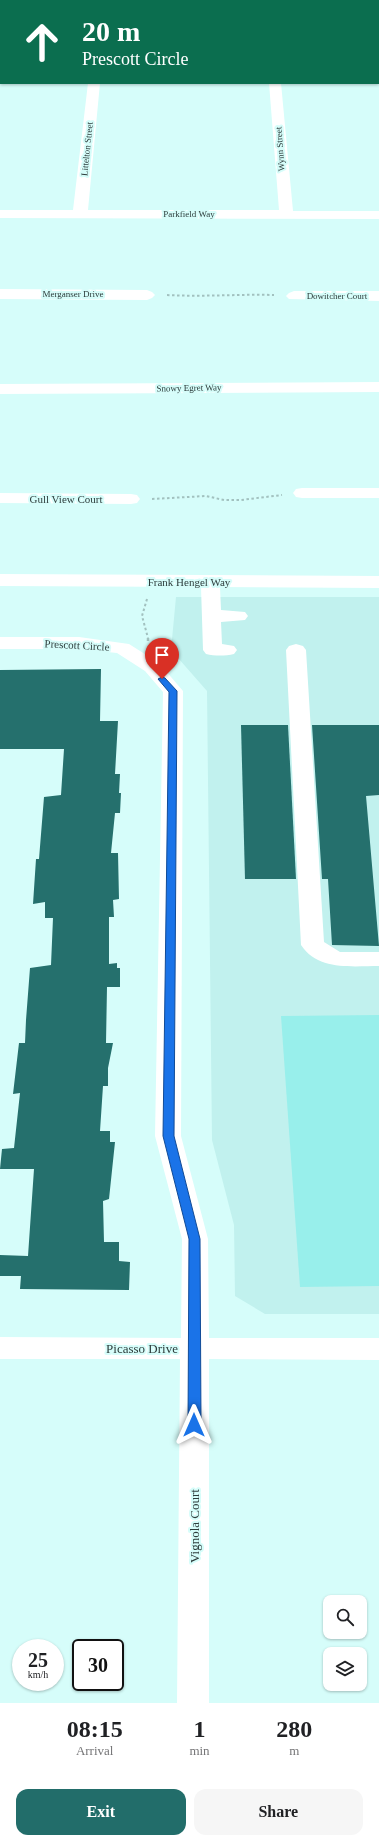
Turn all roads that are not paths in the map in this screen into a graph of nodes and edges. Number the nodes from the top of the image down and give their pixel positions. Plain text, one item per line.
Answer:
1 (94, 84) edge
2 (275, 84) edge
3 (0, 214) edge
4 (80, 214) junction
5 (286, 215) junction
6 (379, 215) edge
7 (0, 294) edge
8 (147, 294) road end
9 (294, 296) road end
10 (379, 296) edge
11 (379, 387) edge
12 (0, 388) edge
13 (302, 493) road end
14 (379, 493) edge
15 (0, 498) edge
16 (131, 499) road end
17 (0, 580) edge
18 (210, 582) junction
19 (379, 582) edge
20 (211, 616) junction
21 (238, 616) dead end
22 (0, 643) edge
23 (227, 650) dead end
24 (296, 650) dead end
25 (379, 959) edge
26 (0, 1348) edge
27 (195, 1348) junction
28 (379, 1350) edge
29 (193, 1703) edge

1 - 4 street, Littelton Street
2 - 5 street, Wynn Street
3 - 4 street, Parkfield Way
4 - 5 street, Parkfield Way
5 - 6 street, Parkfield Way
7 - 8 street, Merganser Drive
9 - 10 street, Dowitcher Court
11 - 12 street, Snowy Egret Way
13 - 14 street
15 - 16 street, Gull View Court
17 - 18 street, Frank Hengel Way
18 - 19 street, Frank Hengel Way
18 - 20 street
20 - 21 street
20 - 23 street
22 - 27 street, Prescott Circle
24 - 25 street
26 - 27 street, Picasso Drive
27 - 28 street, Picasso Drive
27 - 29 street, Vignola Court

